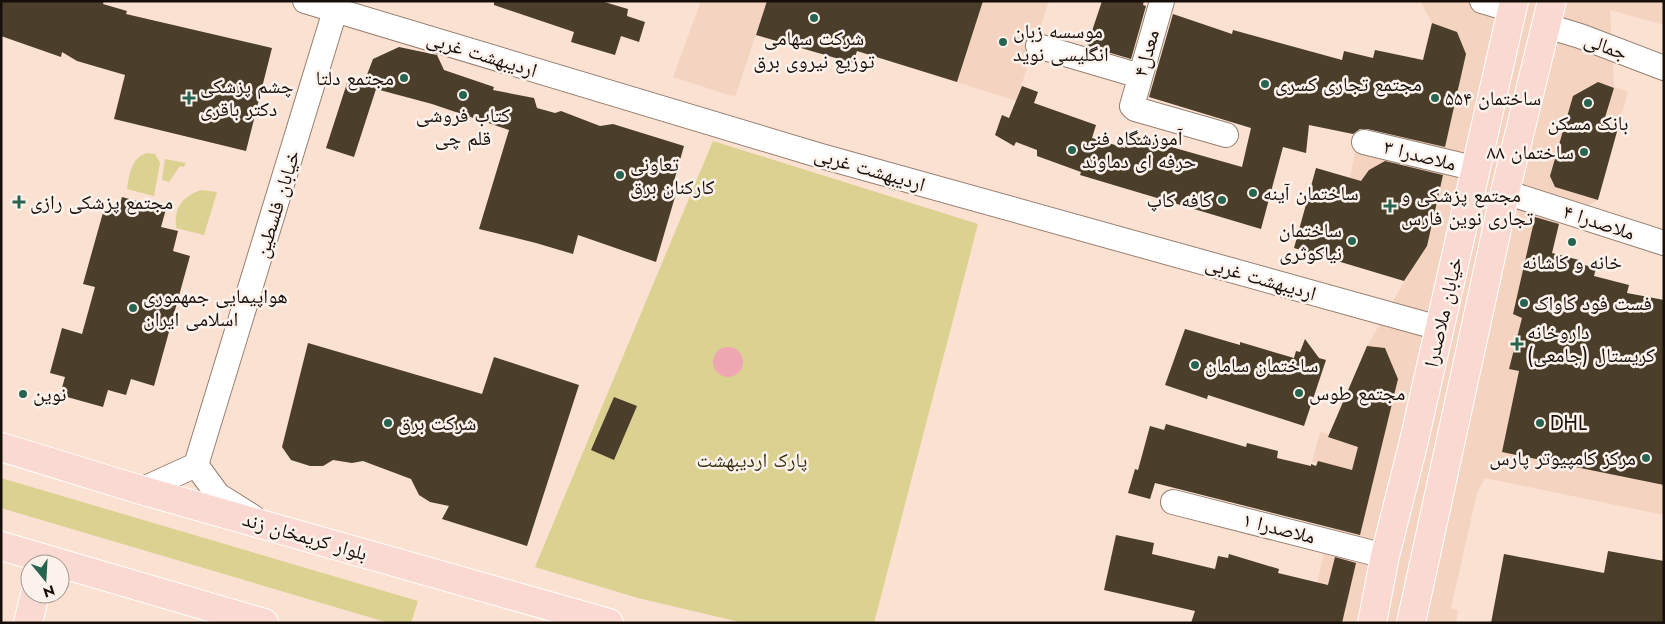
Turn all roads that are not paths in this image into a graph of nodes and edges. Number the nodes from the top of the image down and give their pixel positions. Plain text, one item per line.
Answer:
1 (305, 1) edge
2 (1162, 1) edge
3 (1482, 1) edge
4 (337, 6) edge
5 (1513, 6) edge
6 (1550, 14) edge
7 (1038, 46) dead end
8 (1664, 68) edge
9 (1140, 76) junction
10 (1226, 135) dead end
11 (1364, 142) dead end
12 (1477, 169) junction
13 (1505, 192) junction
14 (1664, 244) edge
15 (1439, 328) junction
16 (1, 447) edge
17 (196, 465) junction
18 (141, 490) junction
19 (1173, 502) dead end
20 (267, 526) junction
21 (1, 546) edge
22 (23, 554) edge
23 (1385, 556) junction
24 (70, 569) edge
25 (33, 604) edge
26 (28, 623) edge
27 (264, 623) edge
28 (609, 623) edge
29 (1372, 623) edge
30 (1411, 623) edge

1 - 4 street, اردیبهشت غربی
2 - 9 street, معدل۴
3 - 5 street
4 - 15 street, اردیبهشت غربی
4 - 17 street, خیابان فلسطین
5 - 12 main road, خیابان ملاصدرا
6 - 8 street, جمالی
6 - 13 main road, خیابان ملاصدرا
7 - 9 street
9 - 10 street, معدل۴
11 - 12 street, ۳ ملاصدرا
12 - 15 main road, خیابان ملاصدرا
13 - 14 street, ۴ ملاصدرا
13 - 30 main road, خیابان ملاصدرا
15 - 23 main road, خیابان ملاصدرا
16 - 18 main road, بلوار کریمخان زند
17 - 18 street
17 - 20 street
18 - 20 main road, بلوار کریمخان زند
19 - 23 street, ۱ ملاصدرا
20 - 28 main road, بلوار کریمخان زند
21 - 22 main road
23 - 29 main road, خیابان ملاصدرا
24 - 27 main road
25 - 26 main road

